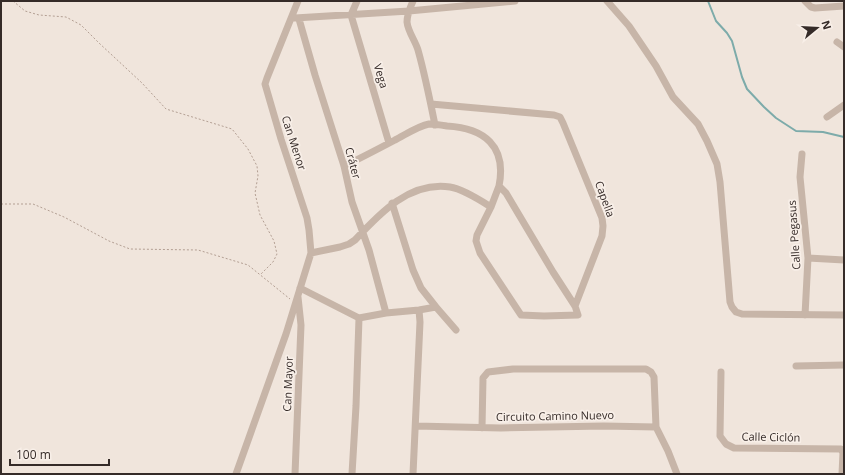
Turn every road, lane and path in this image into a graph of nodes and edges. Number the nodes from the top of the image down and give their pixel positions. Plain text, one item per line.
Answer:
1 (13, 1) edge
2 (298, 1) edge
3 (357, 1) edge
4 (413, 1) edge
5 (515, 1) edge
6 (607, 1) edge
7 (805, 1) edge
8 (463, 3) edge
9 (844, 6) edge
10 (409, 11) junction
11 (351, 15) junction
12 (291, 18) junction
13 (299, 19) junction
14 (837, 42) dead end
15 (844, 47) edge
16 (431, 104) junction
17 (844, 104) edge
18 (827, 117) dead end
19 (435, 125) junction
20 (389, 143) junction
21 (802, 154) dead end
22 (344, 166) junction
23 (499, 186) junction
24 (392, 203) junction
25 (1, 204) edge
26 (491, 207) junction
27 (362, 232) junction
28 (310, 253) junction
29 (808, 258) junction
30 (844, 260) edge
31 (260, 275) junction
32 (299, 292) junction
33 (294, 303) junction
34 (575, 306) junction
35 (436, 307) junction
36 (419, 310) junction
37 (386, 312) junction
38 (805, 315) junction
39 (844, 315) edge
40 (359, 318) junction
41 (456, 330) dead end
42 (844, 365) edge
43 (796, 366) dead end
44 (721, 372) dead end
45 (416, 426) junction
46 (656, 427) junction
47 (482, 428) junction
48 (236, 474) edge
49 (295, 474) edge
50 (352, 474) edge
51 (413, 474) edge
52 (676, 474) edge
53 (842, 474) edge

1 - 31 path
2 - 12 street, Can Menor
3 - 11 street
4 - 10 street
5 - 8 street
6 - 38 street
7 - 9 street
8 - 10 street
10 - 11 street
10 - 16 street
11 - 13 street
11 - 20 street, Vega
12 - 13 street
12 - 28 street, Can Menor
13 - 22 street, Cráter
14 - 15 street
16 - 19 street
16 - 34 street, Capella
17 - 18 street
19 - 20 street
19 - 23 street
20 - 22 street
21 - 29 street, Calle Pegasus
22 - 27 street, Cráter
23 - 26 street
23 - 34 street
24 - 26 street
24 - 27 street
24 - 35 street
25 - 31 path
26 - 34 street, Capella
27 - 28 street
27 - 37 street, Cráter
28 - 32 street, Can Menor
29 - 30 street
29 - 38 street, Calle Pegasus
31 - 33 path
32 - 33 street
32 - 40 street
32 - 49 street, Can Mayor
33 - 48 street
35 - 36 street
35 - 41 street
36 - 37 street
36 - 45 street
37 - 40 street
38 - 39 street
40 - 50 street
42 - 43 street
44 - 53 street, Calle Ciclón
45 - 47 street
45 - 51 street
46 - 47 street, Circuito Camino Nuevo
46 - 47 street, Circuito Camino Nuevo
46 - 52 street

